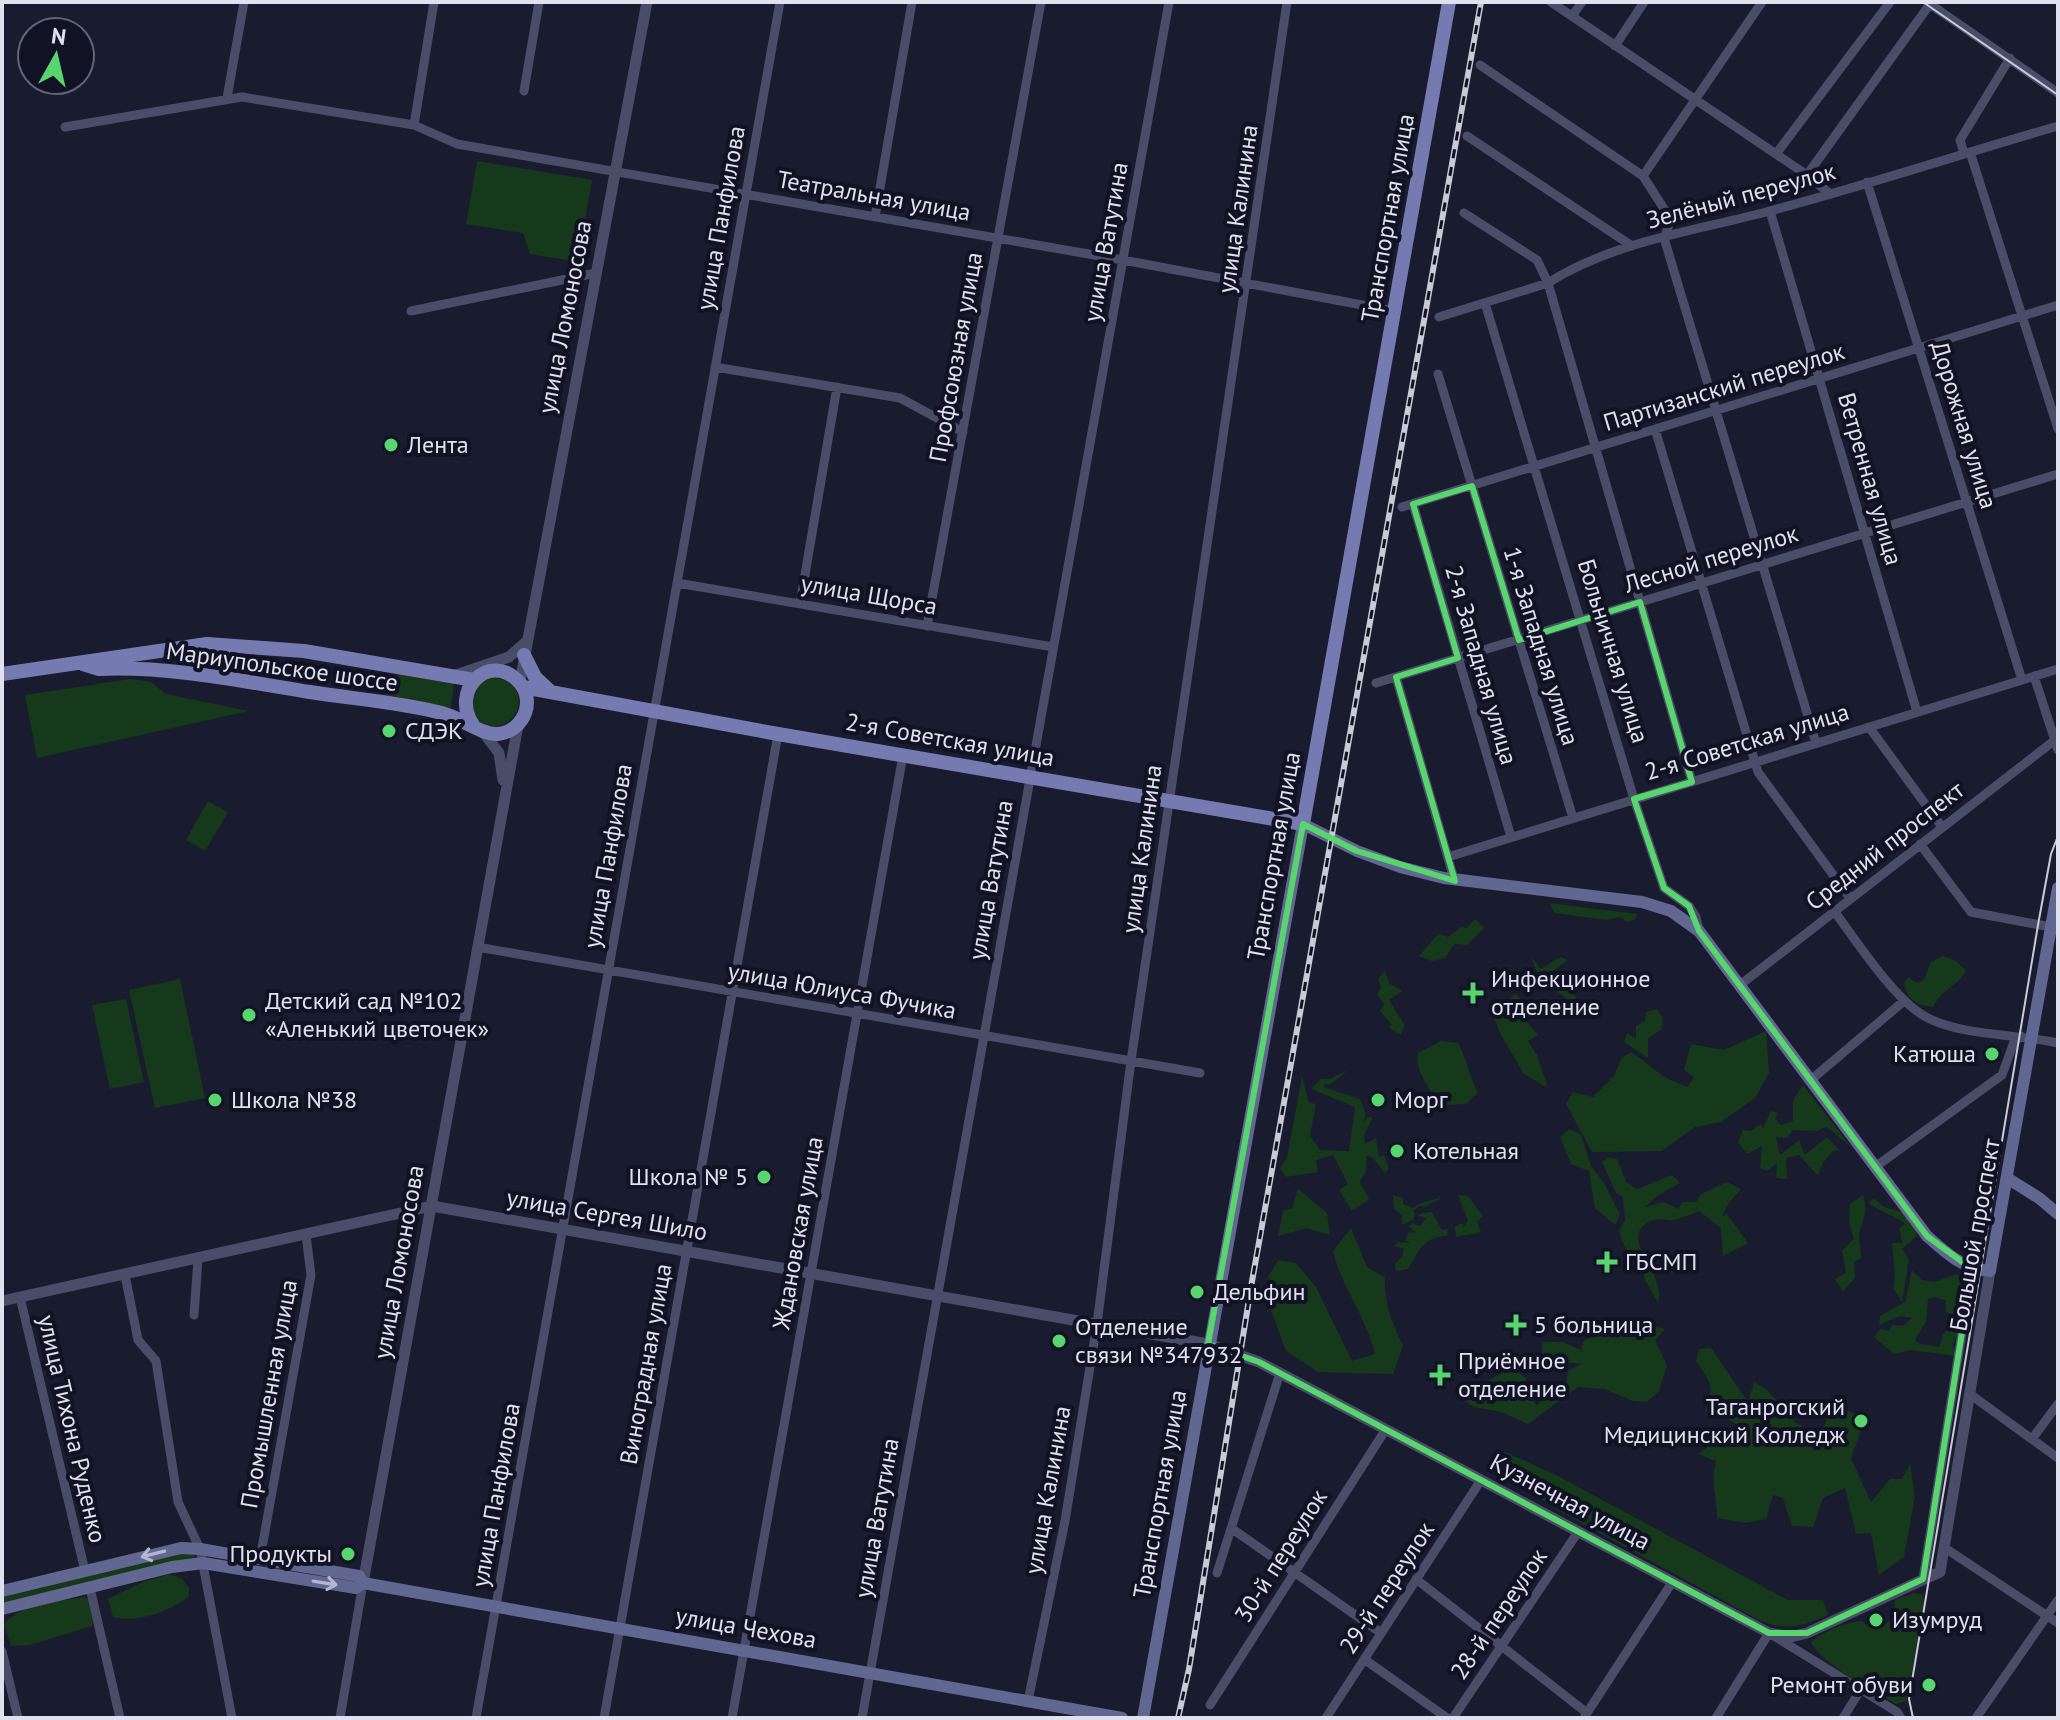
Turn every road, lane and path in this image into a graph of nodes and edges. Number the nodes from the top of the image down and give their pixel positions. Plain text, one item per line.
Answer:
1 (434, 2) edge
2 (539, 2) edge
3 (647, 2) edge
4 (780, 2) edge
5 (912, 2) edge
6 (1041, 2) edge
7 (1169, 2) edge
8 (1287, 2) edge
9 (1449, 2) edge
10 (1551, 2) edge
11 (1582, 2) edge
12 (1644, 2) edge
13 (1762, 2) edge
14 (1890, 2) edge
15 (242, 3) edge
16 (1928, 3) edge
17 (1572, 16) junction
18 (1615, 46) junction
19 (2010, 58) junction
20 (1480, 65) dead end
21 (524, 91) dead end
22 (2058, 93) edge
23 (227, 98) junction
24 (1694, 99) junction
25 (414, 125) junction
26 (2058, 126) edge
27 (65, 127) dead end
28 (1467, 136) dead end
29 (1967, 153) junction
30 (1776, 154) junction
31 (615, 171) junction
32 (1807, 175) junction
33 (1643, 176) junction
34 (1867, 182) junction
35 (1829, 193) junction
36 (746, 194) junction
37 (1770, 211) junction
38 (1464, 213) dead end
39 (875, 217) junction
40 (998, 238) junction
41 (1664, 238) junction
42 (1632, 246) junction
43 (1123, 260) junction
44 (596, 273) junction
45 (1548, 283) junction
46 (1247, 284) junction
47 (1485, 303) junction
48 (2058, 305) edge
49 (411, 311) dead end
50 (1394, 311) junction
51 (2023, 316) junction
52 (1439, 317) dead end
53 (1919, 348) junction
54 (715, 367) junction
55 (1438, 374) dead end
56 (1820, 379) junction
57 (837, 387) junction
58 (1717, 410) junction
59 (1655, 429) junction
60 (2058, 429) edge
61 (963, 432) junction
62 (1596, 448) junction
63 (1534, 467) junction
64 (2058, 474) edge
65 (1472, 486) junction
66 (1967, 502) junction
67 (1413, 504) junction
68 (1402, 507) dead end
69 (1864, 533) junction
70 (1763, 564) junction
71 (677, 583) junction
72 (1701, 583) junction
73 (1640, 602) junction
74 (800, 604) junction
75 (1580, 621) junction
76 (927, 626) junction
77 (1519, 640) junction
78 (1053, 647) junction
79 (526, 648) junction
80 (1458, 658) junction
81 (83, 664) junction
82 (2058, 669) edge
83 (2, 674) edge
84 (452, 676) junction
85 (2034, 676) junction
86 (1396, 677) junction
87 (474, 680) junction
88 (2022, 680) junction
89 (1376, 683) dead end
90 (521, 684) junction
91 (551, 691) junction
92 (591, 697) junction
93 (526, 710) junction
94 (655, 711) junction
95 (1917, 712) junction
96 (518, 725) junction
97 (1869, 727) junction
98 (478, 728) junction
99 (778, 734) junction
100 (1816, 743) junction
101 (2056, 745) edge
102 (903, 755) junction
103 (1755, 762) junction
104 (1030, 776) junction
105 (1692, 782) junction
106 (1634, 799) junction
107 (1169, 801) junction
108 (501, 814) junction
109 (1573, 818) junction
110 (1303, 824) junction
111 (1942, 827) junction
112 (1511, 837) junction
113 (1920, 844) junction
114 (1448, 857) junction
115 (1454, 879) junction
116 (2058, 888) edge
117 (1850, 898) junction
118 (1834, 911) junction
119 (2054, 922) edge
120 (1699, 931) junction
121 (477, 947) junction
122 (609, 970) junction
123 (1740, 985) junction
124 (732, 992) junction
125 (1904, 1001) junction
126 (857, 1013) junction
127 (984, 1036) junction
128 (2027, 1036) junction
129 (2058, 1043) edge
130 (1131, 1061) junction
131 (1200, 1073) dead end
132 (1812, 1079) junction
133 (1875, 1167) junction
134 (2007, 1178) junction
135 (432, 1206) junction
136 (2058, 1214) edge
137 (563, 1230) junction
138 (306, 1235) junction
139 (686, 1252) junction
140 (198, 1259) junction
141 (1972, 1269) junction
142 (1990, 1271) junction
143 (811, 1274) junction
144 (125, 1275) junction
145 (937, 1296) junction
146 (20, 1297) junction
147 (2, 1301) edge
148 (194, 1315) dead end
149 (1097, 1324) junction
150 (1208, 1344) junction
151 (1280, 1373) junction
152 (1971, 1395) junction
153 (2058, 1404) edge
154 (1386, 1429) junction
155 (2032, 1439) junction
156 (2058, 1458) edge
157 (1481, 1480) junction
158 (1231, 1528) junction
159 (1578, 1532) junction
160 (1945, 1548) junction
161 (200, 1549) junction
162 (260, 1559) junction
163 (203, 1563) junction
164 (85, 1571) junction
165 (1295, 1572) junction
166 (1217, 1573) dead end
167 (1416, 1579) junction
168 (1923, 1579) junction
169 (1673, 1581) junction
170 (363, 1583) junction
171 (90, 1588) junction
172 (2, 1591) edge
173 (2058, 1600) edge
174 (496, 1606) junction
175 (2, 1609) edge
176 (2047, 1615) junction
177 (2058, 1623) edge
178 (620, 1628) junction
179 (1381, 1633) junction
180 (1769, 1633) junction
181 (1807, 1633) junction
182 (1501, 1646) junction
183 (744, 1650) junction
184 (2, 1651) edge
185 (1806, 1657) junction
186 (1364, 1659) junction
187 (869, 1673) junction
188 (1861, 1689) junction
189 (1028, 1701) junction
190 (1210, 1705) dead end
191 (1585, 1716) edge
192 (18, 1718) edge
193 (120, 1718) edge
194 (232, 1718) edge
195 (340, 1718) edge
196 (476, 1718) edge
197 (604, 1718) edge
198 (732, 1718) edge
199 (862, 1718) edge
200 (1122, 1718) edge
201 (1143, 1718) edge
202 (1326, 1718) edge
203 (1447, 1718) edge
204 (1453, 1718) edge
205 (1716, 1718) edge
206 (1843, 1718) edge
207 (1901, 1718) edge
208 (1976, 1718) edge

1 - 25 street
2 - 21 street
3 - 31 street, улица Ломоносова
4 - 36 street, улица Панфилова
5 - 39 street
6 - 40 street, Профсоюзная улица
7 - 43 street, улица Ватутина
8 - 46 street, улица Калинина
9 - 50 main road, Транспортная улица
10 - 17 street
11 - 17 street
12 - 18 street
13 - 24 street
14 - 30 street
15 - 23 street
16 - 19 street
16 - 32 street
17 - 18 street
18 - 24 street
19 - 22 street
19 - 29 street
20 - 33 street
23 - 25 street, Театральная улица
23 - 27 street, Театральная улица
24 - 30 street
24 - 33 street
25 - 31 street, Театральная улица
26 - 29 street, Зелёный переулок
28 - 42 street
29 - 34 street, Зелёный переулок
29 - 51 street
30 - 32 street
31 - 36 street, Театральная улица
31 - 44 street, улица Ломоносова
32 - 35 street
33 - 41 street
34 - 35 street, Зелёный переулок
34 - 53 street, Дорожная улица
35 - 37 street, Зелёный переулок
36 - 39 street, Театральная улица
36 - 54 street, улица Панфилова
37 - 41 street, Зелёный переулок
37 - 56 street, Ветренная улица
38 - 45 street
39 - 40 street, Театральная улица
40 - 43 street, Театральная улица
40 - 61 street, Профсоюзная улица
41 - 42 street, Зелёный переулок
41 - 58 street
42 - 45 street, Зелёный переулок
43 - 46 street, Театральная улица
43 - 78 street, улица Ватутина
44 - 49 street
44 - 79 street, улица Ломоносова
45 - 47 street, Зелёный переулок
45 - 62 street
46 - 50 street, Театральная улица
46 - 107 street, улица Калинина
47 - 52 street, Зелёный переулок
47 - 63 street, Больничная улица
48 - 51 street, Партизанский переулок
50 - 110 main road, Транспортная улица
51 - 53 street, Партизанский переулок
51 - 60 street
53 - 56 street, Партизанский переулок
53 - 66 street, Дорожная улица
54 - 57 street
54 - 71 street, улица Панфилова
55 - 65 street, 1-я Западная улица
56 - 58 street, Партизанский переулок
56 - 69 street, Ветренная улица
57 - 61 street
57 - 74 street
58 - 59 street, Партизанский переулок
58 - 70 street
59 - 62 street, Партизанский переулок
59 - 72 street
61 - 76 street, Профсоюзная улица
62 - 63 street, Партизанский переулок
62 - 73 street
63 - 65 street, Партизанский переулок
63 - 75 street, Больничная улица
64 - 66 street, Лесной переулок
65 - 67 street, Партизанский переулок
65 - 77 street, 1-я Западная улица
66 - 69 street, Лесной переулок
66 - 88 street, Дорожная улица
67 - 68 street, Партизанский переулок
67 - 80 street, 2-я Западная улица
69 - 70 street, Лесной переулок
69 - 95 street, Ветренная улица
70 - 72 street, Лесной переулок
70 - 100 street
71 - 74 street, улица Щорса
71 - 94 street, улица Панфилова
72 - 73 street, Лесной переулок
72 - 103 street
73 - 75 street, Лесной переулок
73 - 105 street
74 - 76 street, улица Щорса
75 - 77 street, Лесной переулок
75 - 106 street, Больничная улица
76 - 78 street, улица Щорса
77 - 80 street, Лесной переулок
77 - 109 street, 1-я Западная улица
78 - 104 street, улица Ватутина
79 - 84 street
79 - 90 street, улица Ломоносова
79 - 91 main road
80 - 86 street, Лесной переулок
80 - 112 street, 2-я Западная улица
81 - 83 main road, Мариупольское шоссе
81 - 84 main road, Мариупольское шоссе
81 - 98 main road, Мариупольское шоссе
82 - 85 street, 2-я Советская улица
84 - 87 main road, Мариупольское шоссе
85 - 88 street, 2-я Советская улица
85 - 101 street
86 - 89 street, Лесной переулок
86 - 114 street
87 - 90 main road
87 - 98 main road
88 - 95 street, 2-я Советская улица
90 - 91 main road, 2-я Советская улица
90 - 93 main road
91 - 92 main road, 2-я Советская улица
92 - 93 main road, 2-я Советская улица
92 - 94 main road, 2-я Советская улица
93 - 96 main road
94 - 99 main road, 2-я Советская улица
94 - 122 street, улица Панфилова
95 - 97 street, 2-я Советская улица
96 - 98 main road
96 - 108 street, улица Ломоносова
97 - 100 street, 2-я Советская улица
97 - 111 street
98 - 108 street, улица Ломоносова
99 - 102 main road, 2-я Советская улица
99 - 124 street, Виноградная улица
100 - 103 street, 2-я Советская улица
101 - 111 street, Средний проспект
102 - 104 main road, 2-я Советская улица
102 - 126 street, Ждановская улица
103 - 105 street, 2-я Советская улица
103 - 117 street
104 - 107 main road, 2-я Советская улица
104 - 127 street, улица Ватутина
105 - 106 street, 2-я Советская улица
106 - 109 street, 2-я Советская улица
106 - 120 street, Больничная улица
107 - 110 main road, 2-я Советская улица
107 - 130 street, улица Калинина
108 - 121 street, улица Ломоносова
109 - 112 street, 2-я Советская улица
110 - 115 main road
110 - 150 main road, Транспортная улица
111 - 113 street, Средний проспект
112 - 114 street, 2-я Советская улица
113 - 117 street, Средний проспект
113 - 119 street
114 - 115 street
115 - 120 main road
116 - 119 main road, Большой проспект
117 - 118 street, Средний проспект
118 - 123 street, Средний проспект
118 - 125 street
119 - 128 main road, Большой проспект
120 - 123 main road, Больничная улица
121 - 122 street, улица Юлиуса Фучика
121 - 135 street, улица Ломоносова
122 - 124 street, улица Юлиуса Фучика
122 - 137 street, улица Панфилова
123 - 132 main road, Больничная улица
124 - 126 street, улица Юлиуса Фучика
124 - 139 street, Виноградная улица
125 - 128 street
125 - 132 street
126 - 127 street, улица Юлиуса Фучика
126 - 143 street, Ждановская улица
127 - 130 street, улица Юлиуса Фучика
127 - 145 street, улица Ватутина
128 - 129 street
128 - 133 street
128 - 134 main road, Большой проспект
130 - 131 street, улица Юлиуса Фучика
130 - 149 street, улица Калинина
132 - 133 main road, Больничная улица
133 - 141 main road, Больничная улица
134 - 136 main road
134 - 142 main road, Большой проспект
135 - 137 street, улица Сергея Шило
135 - 138 street, улица Сергея Шило
135 - 170 street, улица Ломоносова
137 - 139 street, улица Сергея Шило
137 - 174 street, улица Панфилова
138 - 140 street, улица Сергея Шило
138 - 162 street, Промышленная улица
139 - 143 street, улица Сергея Шило
139 - 178 street, Виноградная улица
140 - 144 street, улица Сергея Шило
140 - 148 street
141 - 142 main road, Больничная улица
141 - 168 street, Большой проспект
142 - 152 street, Большой проспект
143 - 145 street, улица Сергея Шило
143 - 183 street, Ждановская улица
144 - 146 street, улица Сергея Шило
144 - 161 street
145 - 149 street, улица Сергея Шило
145 - 187 street, улица Ватутина
146 - 147 street, улица Сергея Шило
146 - 164 street, улица Тихона Руденко
149 - 150 street, улица Сергея Шило
149 - 189 street, улица Калинина
150 - 151 street, Кузнечная улица
150 - 201 main road, Транспортная улица
151 - 154 street, Кузнечная улица
151 - 158 street
152 - 155 street
152 - 160 street, Большой проспект
153 - 155 street
154 - 157 street, Кузнечная улица
154 - 165 street, 30-й переулок
155 - 156 street
157 - 159 street, Кузнечная улица
157 - 167 street, 29-й переулок
158 - 165 street
158 - 166 street
159 - 169 street, Кузнечная улица
159 - 182 street, 28-й переулок
160 - 168 street, Большой проспект
160 - 176 street
161 - 162 main road, улица Чехова
161 - 163 street
161 -> 164 main road, улица Чехова
162 - 170 main road, улица Чехова
163 -> 170 main road, улица Чехова
163 - 171 main road, улица Чехова
163 - 194 street
164 - 172 main road, улица Чехова
165 - 179 street
165 - 190 street, 30-й переулок
167 - 179 street, 29-й переулок
167 - 182 street
168 - 181 street, Большой проспект
169 - 180 street, Кузнечная улица
169 - 191 street
170 - 174 main road, улица Чехова
170 - 195 street, улица Ломоносова
171 - 175 main road, улица Чехова
171 - 193 street
173 - 176 street
174 - 178 main road, улица Чехова
174 - 196 street, улица Панфилова
176 - 177 street
176 - 208 street
178 - 183 main road, улица Чехова
178 - 197 street, Виноградная улица
179 - 186 street, 29-й переулок
180 - 181 street, Большой проспект
180 - 185 street, Кузнечная улица
180 - 205 street
181 - 185 street
182 - 191 street
182 - 204 street, 28-й переулок
183 - 187 main road, улица Чехова
183 - 198 street, Ждановская улица
184 - 192 street
185 - 188 street, Кузнечная улица
186 - 202 street, 29-й переулок
186 - 203 street
187 - 189 main road, улица Чехова
187 - 199 street, улица Ватутина
188 - 206 street
188 - 207 street, Кузнечная улица
189 - 200 main road, улица Чехова

